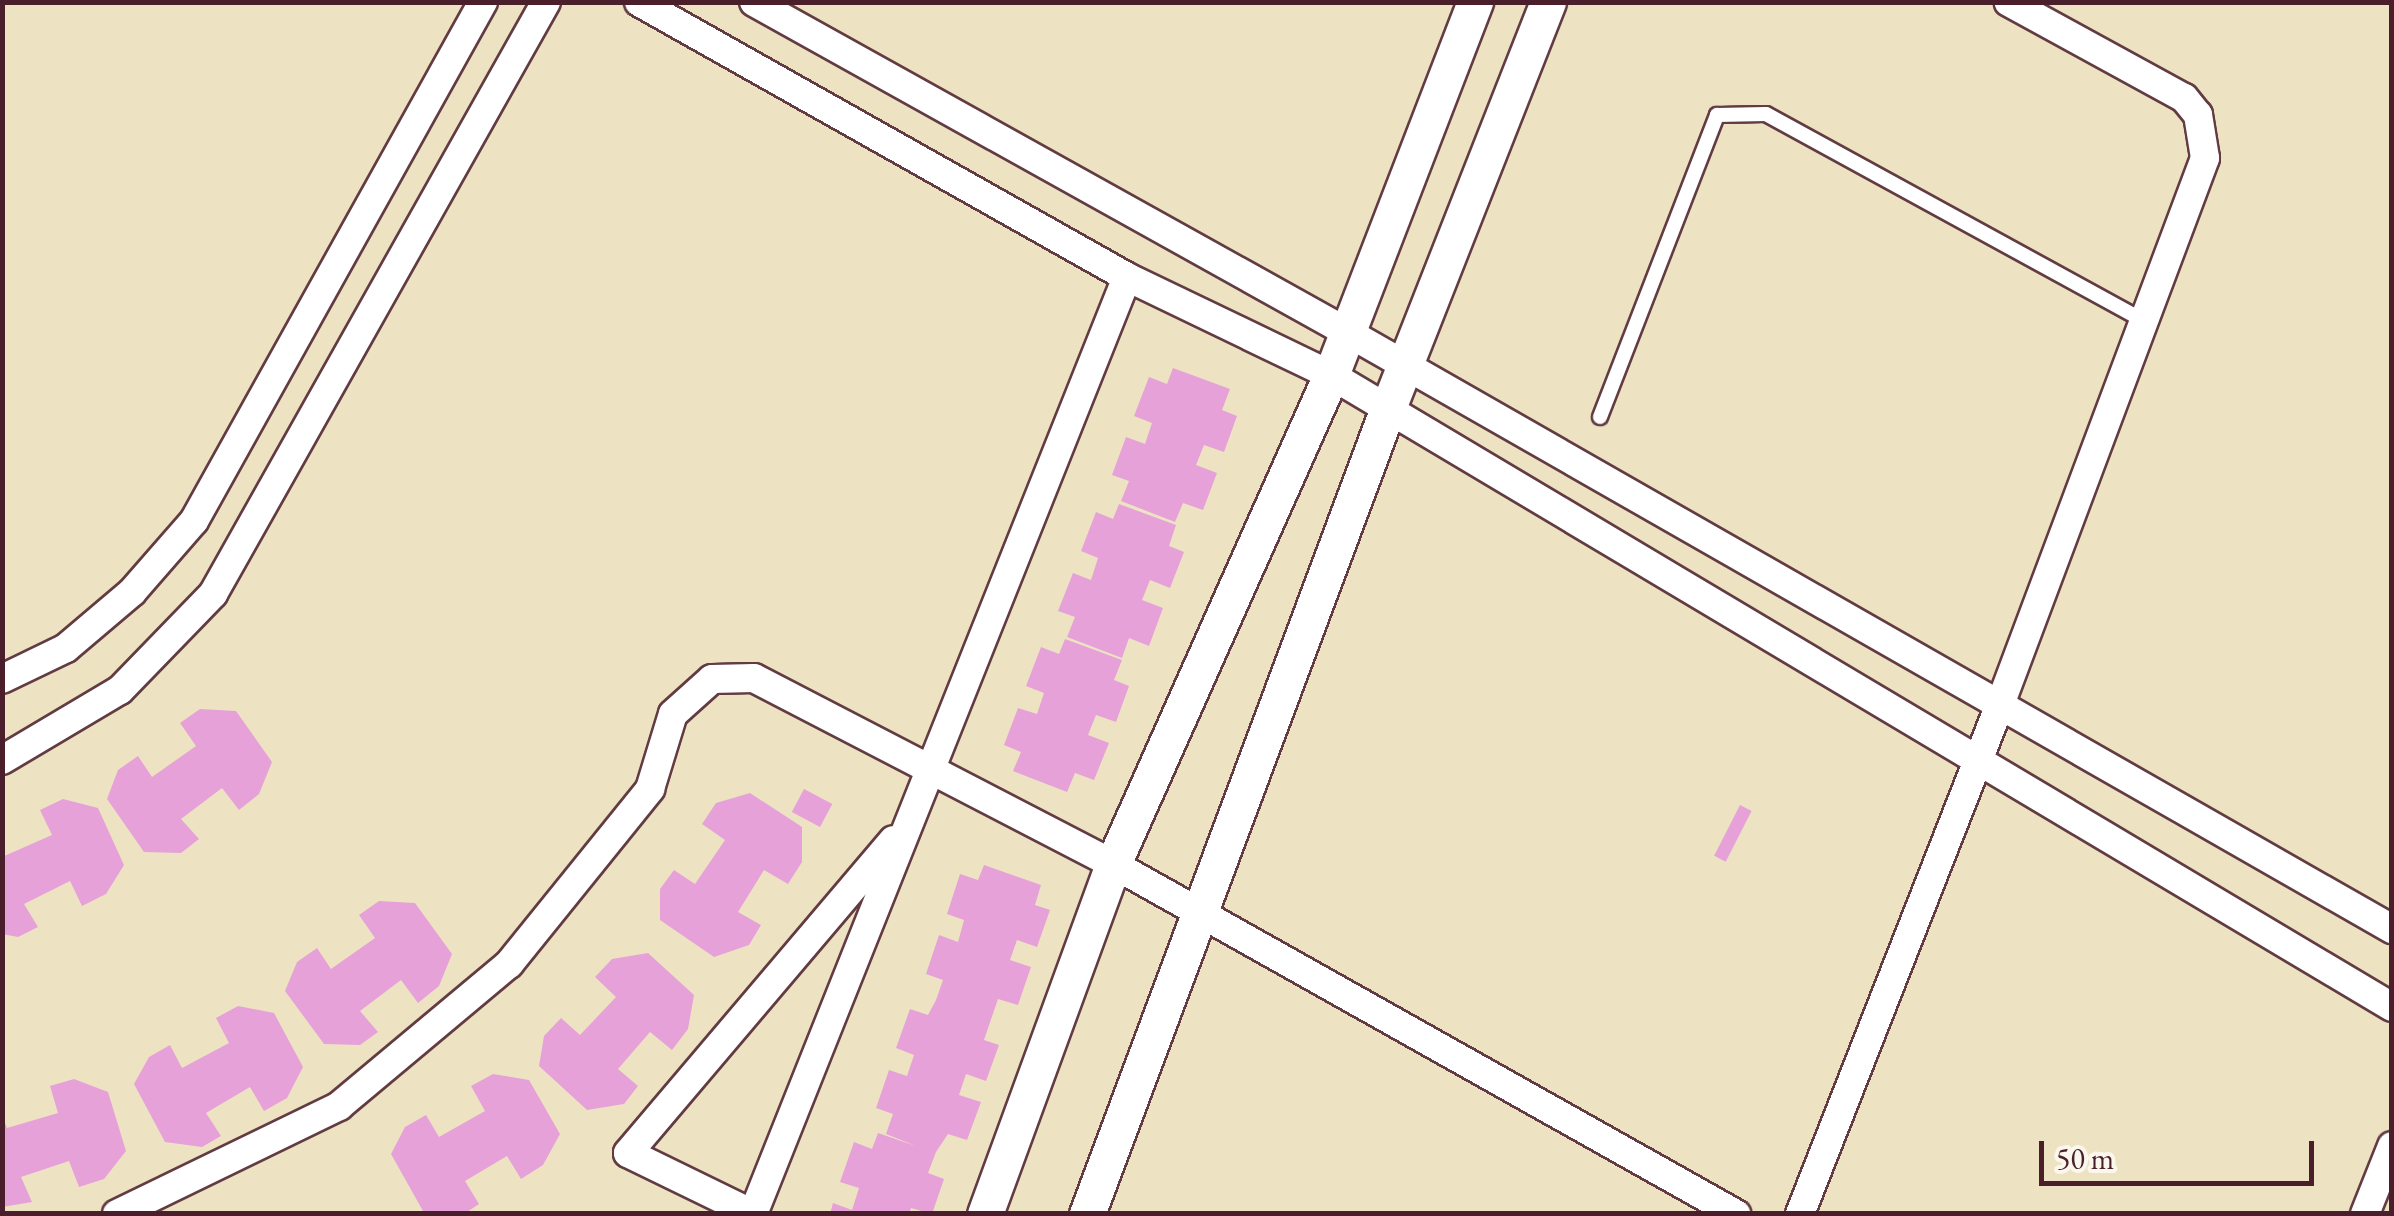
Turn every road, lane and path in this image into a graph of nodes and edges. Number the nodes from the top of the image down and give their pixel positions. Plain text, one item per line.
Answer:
1 (482, 2) edge
2 (546, 2) edge
3 (639, 2) edge
4 (754, 2) edge
5 (1475, 2) edge
6 (1548, 2) edge
7 (2009, 2) edge
8 (1127, 277) junction
9 (2144, 321) junction
10 (1347, 332) junction
11 (1405, 364) junction
12 (1331, 374) junction
13 (1388, 408) junction
14 (1600, 417) dead end
15 (2, 679) edge
16 (2001, 702) junction
17 (2, 760) edge
18 (1978, 760) junction
19 (930, 771) junction
20 (910, 820) junction
21 (1113, 864) junction
22 (1198, 915) junction
23 (2392, 929) edge
24 (2392, 1007) edge
25 (2392, 1146) edge
26 (1705, 1206) edge
27 (117, 1214) edge
28 (753, 1214) edge
29 (985, 1214) edge
30 (1086, 1214) edge
31 (1736, 1214) edge
32 (1800, 1214) edge
33 (2365, 1214) edge

1 - 15 street
2 - 17 street
3 - 8 street
4 - 10 street
5 - 10 street
6 - 11 street
7 - 9 street
8 - 12 street
8 - 19 street
9 - 14 lane
9 - 16 street
10 - 11 street
10 - 12 street
11 - 13 street
11 - 16 street
12 - 13 street
12 - 21 street
13 - 18 street
13 - 22 street
16 - 18 street
16 - 23 street
18 - 24 street
18 - 32 street
19 - 20 street
19 - 21 street
19 - 27 street
20 - 28 street
20 - 28 street
21 - 22 street
21 - 29 street
22 - 26 street
22 - 30 street
25 - 33 street
26 - 31 street

